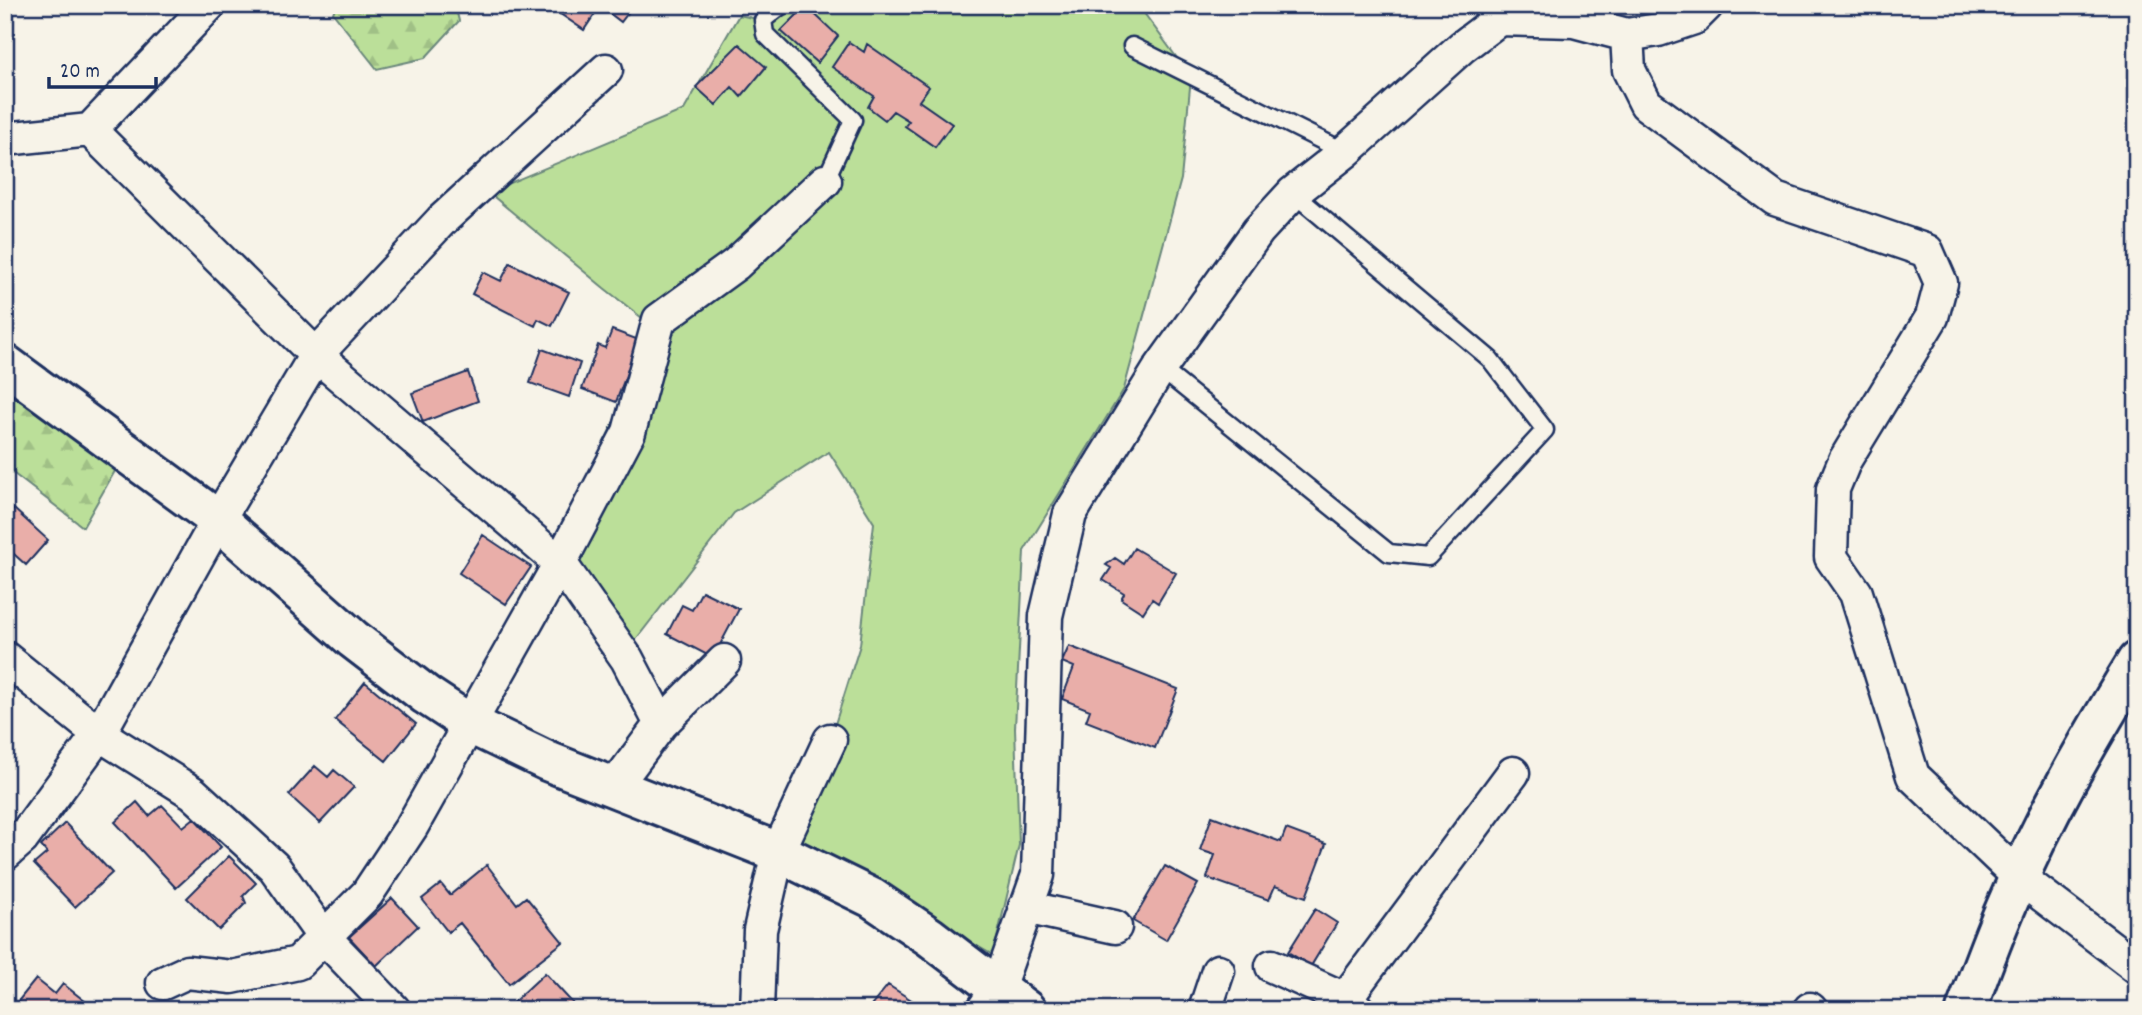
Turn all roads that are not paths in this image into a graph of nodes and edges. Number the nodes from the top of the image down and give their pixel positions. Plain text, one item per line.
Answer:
1 (209, 5) edge
2 (782, 5) edge
3 (1707, 5) edge
4 (1627, 35) junction
5 (1132, 46) dead end
6 (606, 70) dead end
7 (90, 130) junction
8 (5, 139) edge
9 (1345, 152) junction
10 (825, 181) joint
11 (1293, 193) junction
12 (316, 355) junction
13 (5, 364) edge
14 (1160, 368) junction
15 (218, 520) junction
16 (560, 563) junction
17 (5, 658) edge
18 (724, 661) dead end
19 (2137, 661) edge
20 (470, 723) junction
21 (661, 724) junction
22 (100, 734) junction
23 (830, 740) dead end
24 (1513, 772) dead end
25 (615, 786) junction
26 (778, 852) junction
27 (5, 854) edge
28 (2020, 877) junction
29 (1025, 907) junction
30 (1115, 928) dead end
31 (323, 936) junction
32 (1272, 965) dead end
33 (2137, 967) edge
34 (1218, 971) dead end
35 (163, 983) dead end
36 (1002, 1002) edge
37 (1351, 1004) edge
38 (394, 1010) edge
39 (757, 1010) edge
40 (1205, 1010) edge
41 (1966, 1010) edge

1 - 7 street
2 - 10 lane
3 - 4 street
4 - 9 street
4 - 28 street
5 - 9 lane
6 - 12 street
7 - 8 street
7 - 12 street
9 - 11 street
10 - 16 street
11 - 14 street
11 - 14 lane
12 - 15 street
12 - 16 street
13 - 15 street
14 - 29 street
15 - 20 street
15 - 22 street
16 - 20 street
16 - 21 street
17 - 22 street
18 - 21 street
19 - 28 street
20 - 25 street
20 - 31 street
21 - 25 street
22 - 27 street
22 - 31 street
23 - 26 street
24 - 37 street
25 - 26 street
26 - 36 street
26 - 39 street
28 - 33 street
28 - 41 street
29 - 30 street
29 - 36 street
31 - 35 street
31 - 38 street
32 - 37 street
34 - 40 street

